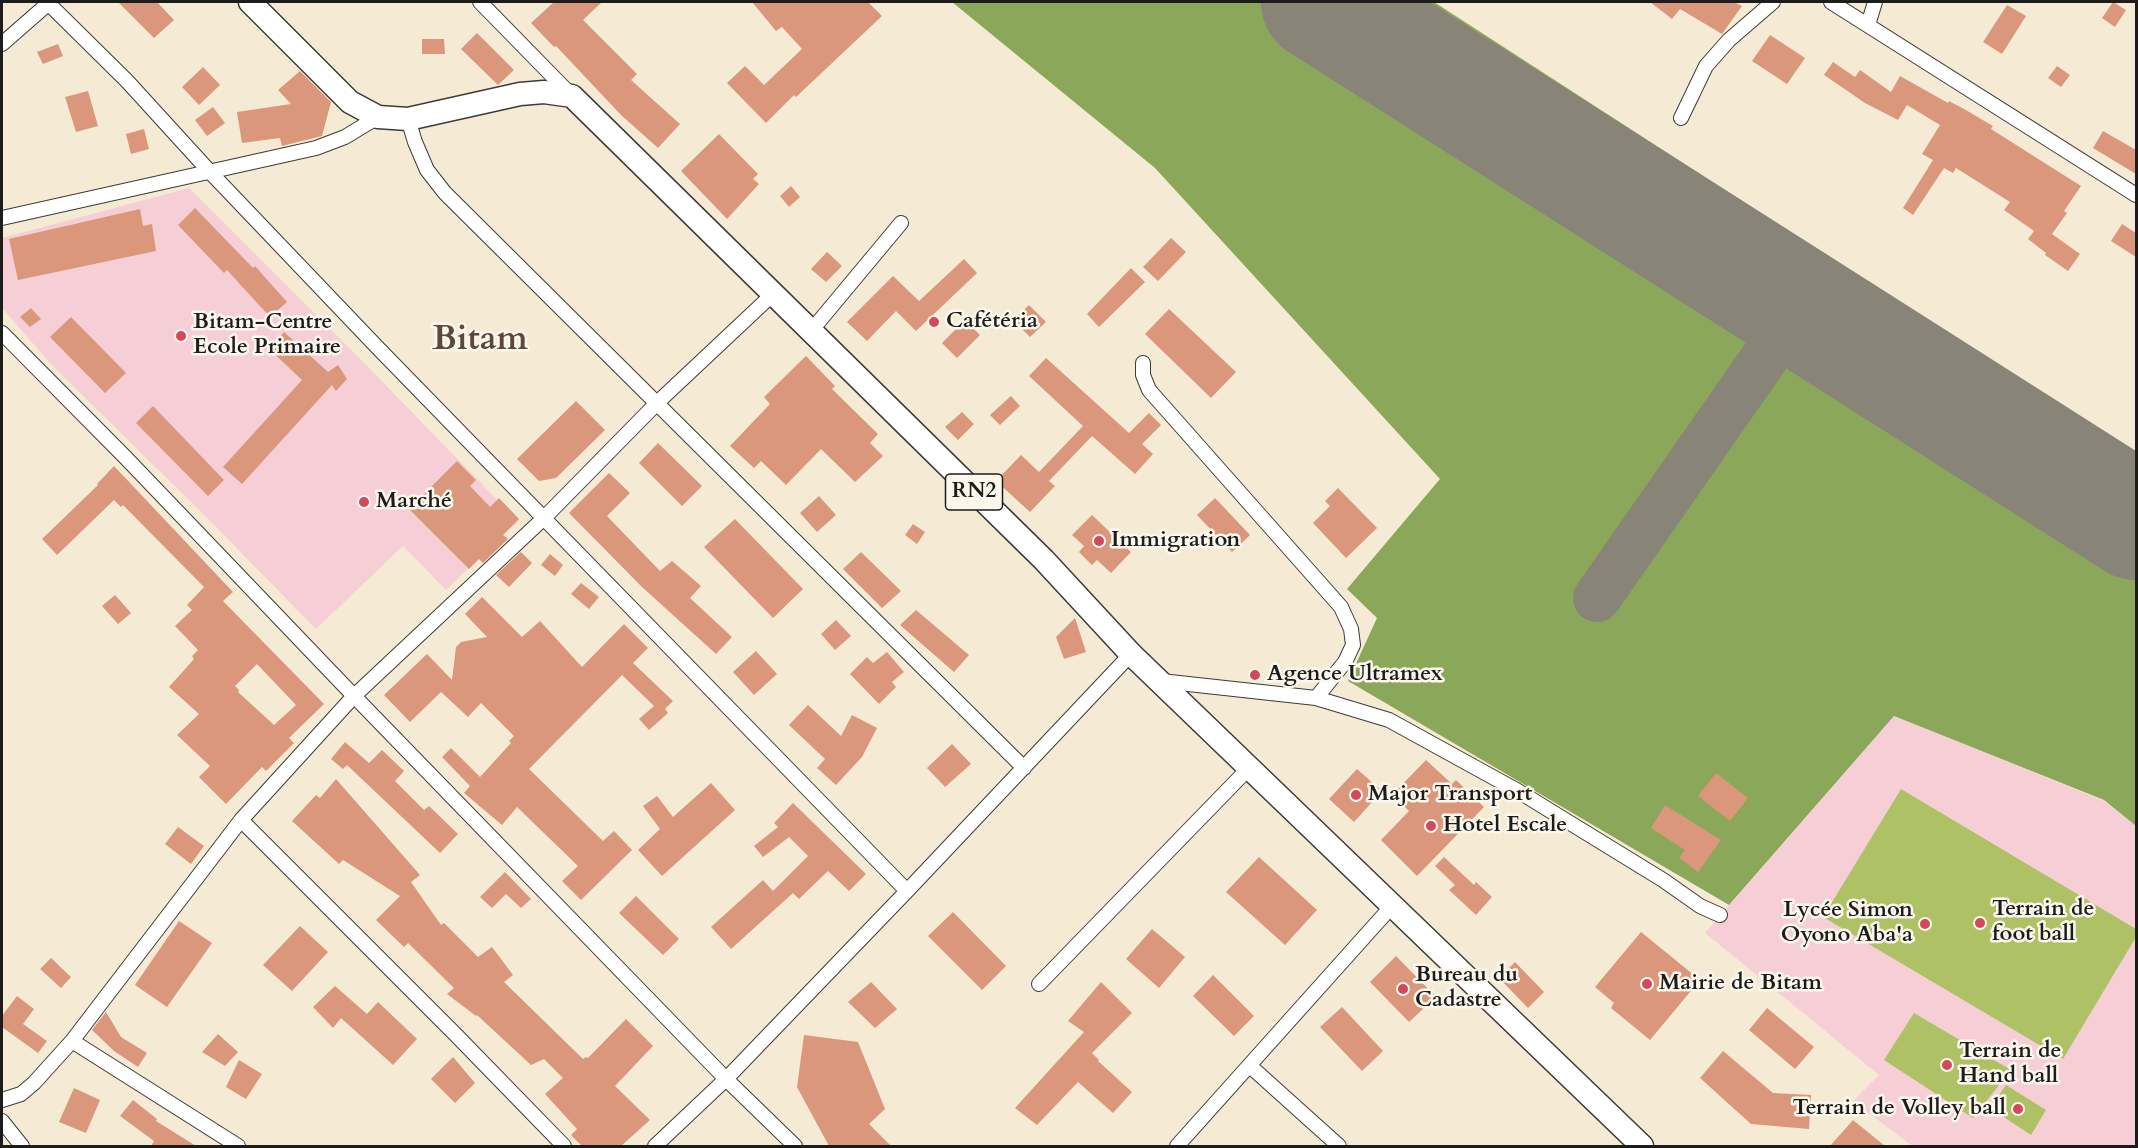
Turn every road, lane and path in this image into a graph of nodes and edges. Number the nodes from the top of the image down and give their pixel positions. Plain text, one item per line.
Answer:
1 (49, 2) edge
2 (250, 2) edge
3 (480, 2) edge
4 (1773, 2) edge
5 (1831, 2) edge
6 (1875, 2) edge
7 (1868, 25) junction
8 (2, 44) edge
9 (572, 96) junction
10 (378, 117) junction
11 (1681, 118) dead end
12 (408, 119) junction
13 (210, 172) junction
14 (2136, 195) edge
15 (2, 218) edge
16 (902, 223) dead end
17 (773, 294) junction
18 (811, 331) junction
19 (2, 333) edge
20 (1143, 363) dead end
21 (658, 402) junction
22 (544, 518) junction
23 (1131, 654) junction
24 (1161, 681) junction
25 (354, 696) junction
26 (1316, 698) junction
27 (1250, 767) junction
28 (1024, 768) junction
29 (241, 820) junction
30 (907, 891) junction
31 (1392, 906) junction
32 (1720, 915) dead end
33 (1039, 984) dead end
34 (72, 1041) junction
35 (1251, 1066) junction
36 (726, 1079) junction
37 (2, 1100) edge
38 (2, 1121) edge
39 (22, 1146) edge
40 (238, 1146) edge
41 (564, 1146) edge
42 (655, 1146) edge
43 (795, 1146) edge
44 (1177, 1146) edge
45 (1339, 1146) edge
46 (1642, 1146) edge

1 - 8 street
1 - 13 street
2 - 10 highway
3 - 9 street
4 - 11 street
5 - 7 street
6 - 7 street
7 - 14 street
9 - 12 highway
9 - 17 highway, RN2
10 - 12 highway
10 - 13 street
12 - 21 street
13 - 15 street
13 - 22 street
16 - 18 street
17 - 18 highway, RN2
17 - 21 street
18 - 23 highway, RN2
19 - 25 street
20 - 26 street
21 - 22 street
21 - 28 street
22 - 25 street
22 - 30 street
23 - 24 highway, RN2
23 - 28 street
24 - 26 street
24 - 27 highway, RN2
25 - 29 street
25 - 36 street
26 - 32 street
27 - 31 highway, RN2
27 - 33 street
28 - 30 street
29 - 34 street
29 - 41 street
30 - 36 street
31 - 35 street
31 - 46 highway, RN2
34 - 37 street
34 - 40 street
35 - 44 street
35 - 45 street
36 - 42 street
36 - 43 street
38 - 39 street

